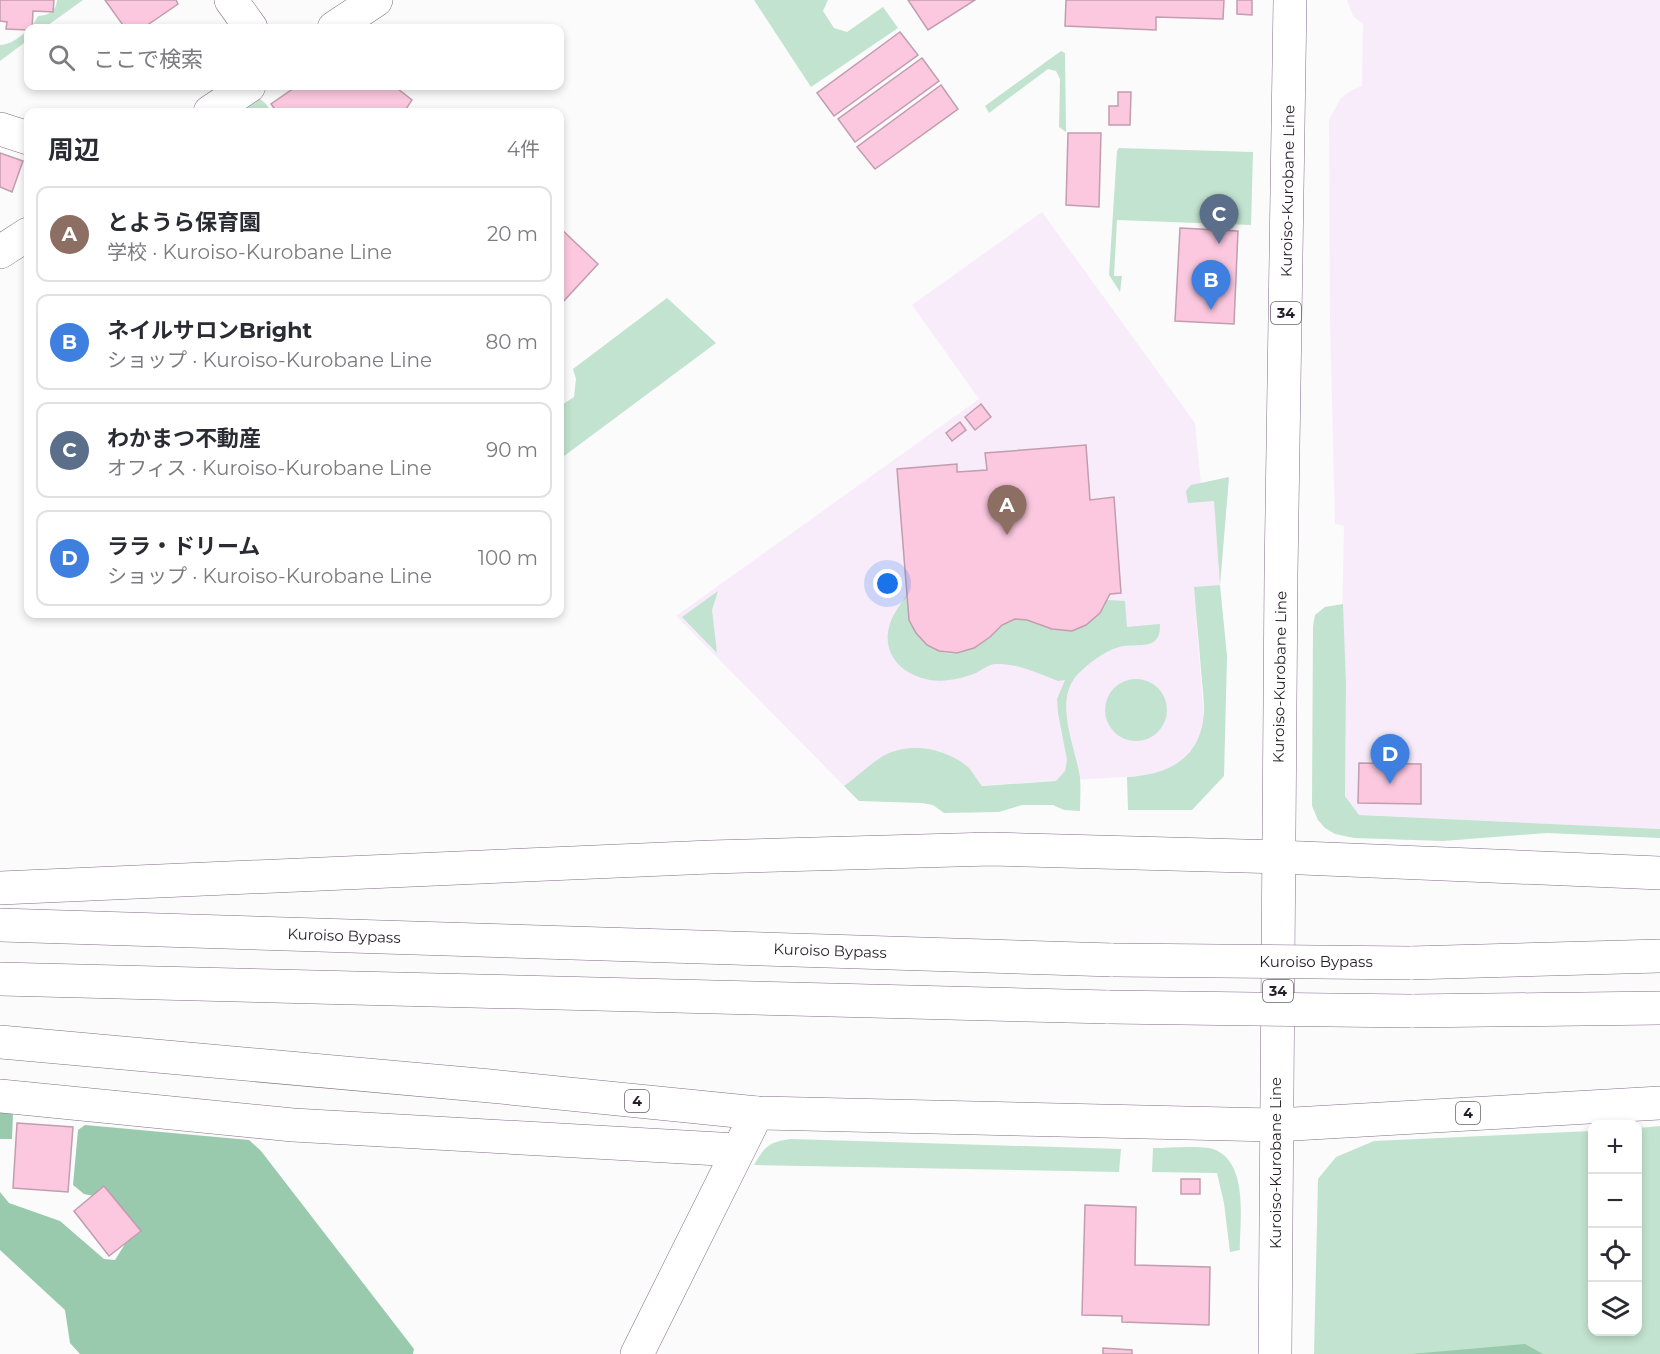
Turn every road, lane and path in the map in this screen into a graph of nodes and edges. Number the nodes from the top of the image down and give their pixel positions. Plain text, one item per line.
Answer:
1 (231, 0) edge
2 (376, 0) edge
3 (1290, 0) edge
4 (248, 24) edge
5 (339, 24) edge
6 (243, 90) edge
7 (216, 108) edge
8 (0, 129) edge
9 (24, 137) edge
10 (24, 237) edge
11 (0, 252) edge
12 (1278, 857) junction
13 (1660, 873) edge
14 (0, 888) edge
15 (0, 925) edge
16 (1660, 956) edge
17 (0, 979) edge
18 (1660, 1008) edge
19 (0, 1042) edge
20 (0, 1096) edge
21 (1660, 1103) edge
22 (757, 1113) junction
23 (1276, 1125) junction
24 (737, 1150) junction
25 (637, 1354) edge
26 (1275, 1354) edge

1 - 4 main road
2 - 5 main road
3 - 12 main road, Kuroiso-Kurobane Line / 34
6 - 7 main road
8 - 9 main road
10 - 11 main road
12 - 13 main road
12 - 14 main road
12 - 23 main road, Kuroiso-Kurobane Line / 34
15 - 16 main road, Kuroiso Bypass, bridge
17 - 18 main road, bridge
19 - 22 main road, 4
20 - 24 main road
21 - 23 main road, 4
22 - 23 main road, 4
22 - 24 main road
23 - 26 main road, Kuroiso-Kurobane Line / 34
24 - 25 main road

